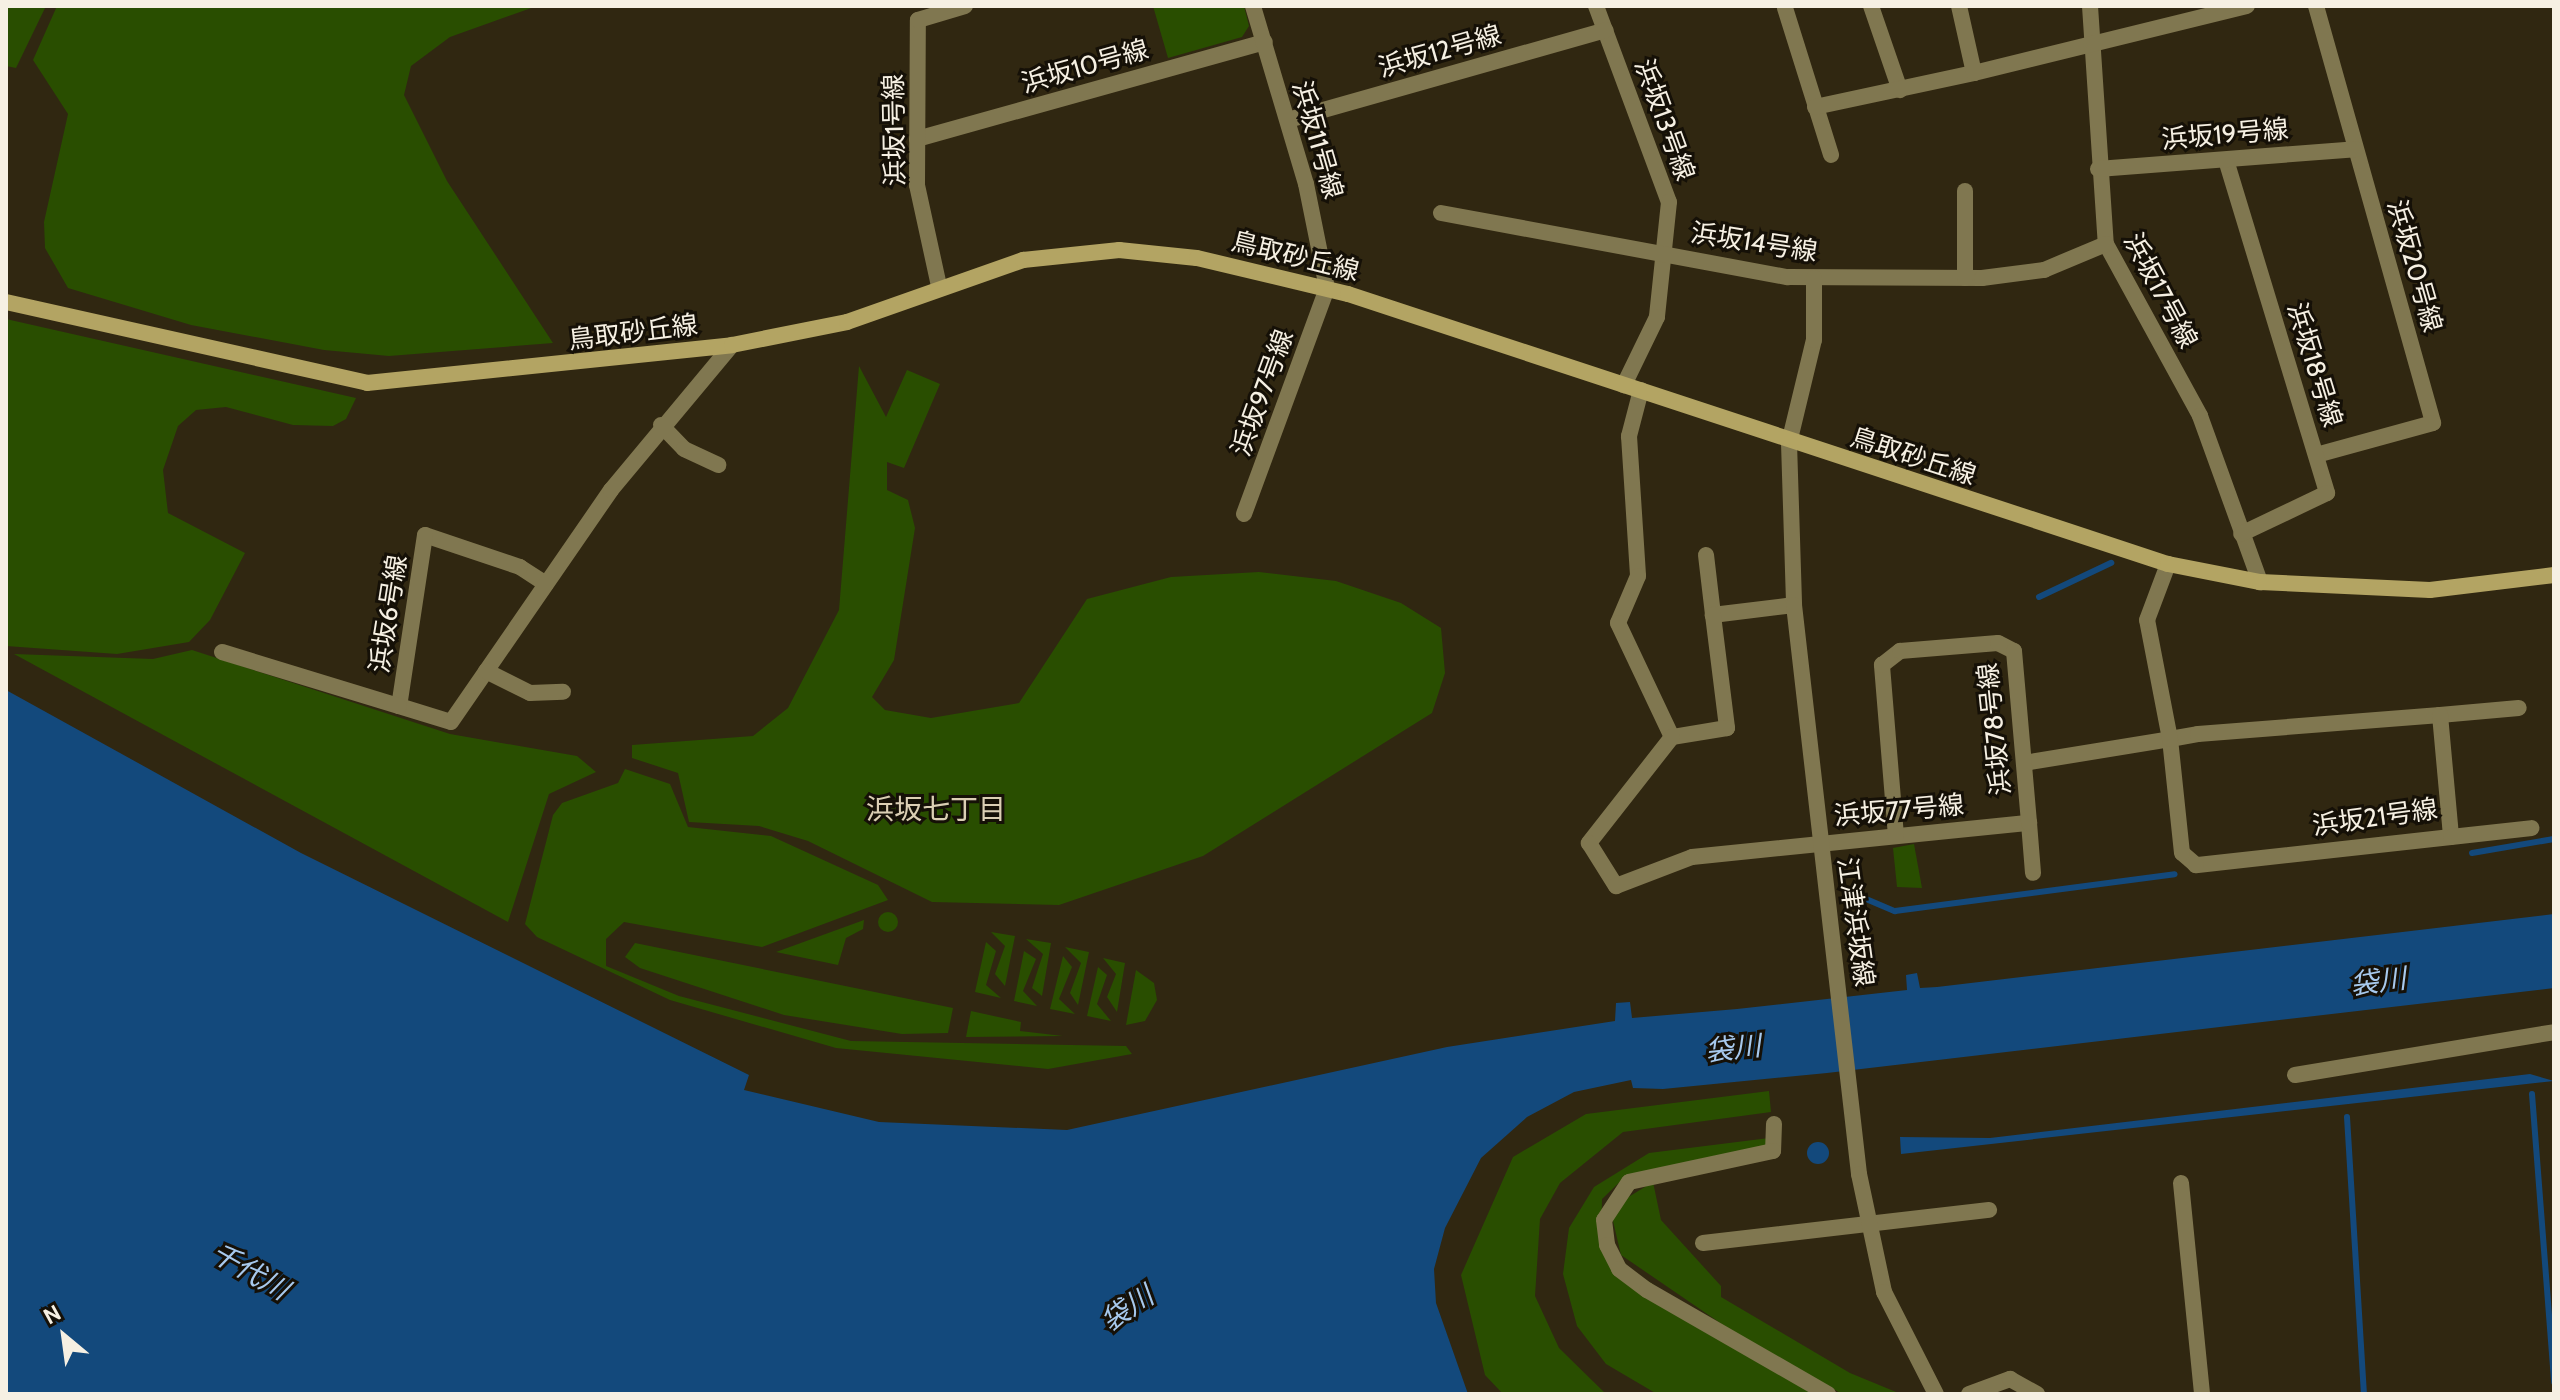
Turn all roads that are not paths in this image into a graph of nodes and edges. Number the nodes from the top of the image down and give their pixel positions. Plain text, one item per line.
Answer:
1 (965, 6) edge
2 (1253, 6) edge
3 (1596, 6) edge
4 (1871, 6) edge
5 (1959, 6) edge
6 (2090, 6) edge
7 (2247, 6) edge
8 (2316, 6) edge
9 (1787, 7) edge
10 (915, 13) edge
11 (1605, 30) junction
12 (1265, 42) junction
13 (2089, 46) junction
14 (1974, 73) junction
15 (1900, 90) junction
16 (1815, 107) junction
17 (1288, 120) junction
18 (917, 139) junction
19 (2355, 149) junction
20 (1831, 155) dead end
21 (2226, 160) junction
22 (2098, 169) junction
23 (1965, 191) dead end
24 (1441, 213) dead end
25 (2106, 244) junction
26 (1665, 253) junction
27 (1814, 278) junction
28 (1965, 278) junction
29 (939, 286) junction
30 (1327, 288) junction
31 (6, 302) edge
32 (732, 345) junction
33 (1624, 385) junction
34 (1641, 390) junction
35 (661, 425) junction
36 (1789, 443) junction
37 (2316, 455) junction
38 (719, 465) dead end
39 (1244, 514) dead end
40 (2241, 534) junction
41 (1706, 555) dead end
42 (2168, 564) junction
43 (2554, 575) edge
44 (2260, 582) junction
45 (546, 584) junction
46 (1794, 605) junction
47 (1713, 615) junction
48 (222, 652) dead end
49 (486, 671) junction
50 (563, 692) dead end
51 (399, 706) junction
52 (2519, 708) dead end
53 (2440, 715) junction
54 (1672, 737) junction
55 (2170, 739) junction
56 (2024, 763) junction
57 (2029, 823) junction
58 (2532, 828) dead end
59 (1896, 836) junction
60 (2451, 837) junction
61 (1819, 842) junction
62 (2033, 873) dead end
63 (2554, 1032) edge
64 (2295, 1075) dead end
65 (1774, 1124) dead end
66 (2181, 1183) dead end
67 (1989, 1210) dead end
68 (1869, 1227) junction
69 (1703, 1243) dead end
70 (1828, 1394) edge
71 (1936, 1394) edge
72 (1969, 1394) edge
73 (2037, 1394) edge
74 (2202, 1394) edge

1 - 10 street, 浜坂1号線
2 - 12 street, 浜坂11号線
3 - 11 street, 浜坂13号線
4 - 15 street
5 - 14 street
6 - 13 street, 浜坂17号線
7 - 13 street
8 - 19 street, 浜坂20号線
9 - 16 street
10 - 18 street, 浜坂1号線
11 - 17 street, 浜坂12号線
11 - 26 street, 浜坂13号線
12 - 17 street, 浜坂11号線
12 - 18 street, 浜坂10号線
13 - 14 street
13 - 22 street, 浜坂17号線
14 - 15 street
15 - 16 street
16 - 20 street
17 - 30 street, 浜坂11号線
18 - 29 street, 浜坂1号線
19 - 21 street, 浜坂19号線
19 - 37 street, 浜坂20号線
21 - 22 street, 浜坂19号線
21 - 37 street, 浜坂18号線
22 - 25 street, 浜坂17号線
23 - 28 street
24 - 26 street, 浜坂14号線
25 - 28 street, 浜坂14号線
25 - 40 street, 浜坂17号線
26 - 27 street, 浜坂14号線
26 - 33 street, 浜坂13号線
27 - 28 street, 浜坂14号線
27 - 36 street, 江津浜坂線
29 - 30 main road, 鳥取砂丘線
29 - 32 main road, 鳥取砂丘線
30 - 33 main road, 鳥取砂丘線
30 - 39 street, 浜坂97号線
31 - 32 main road, 鳥取砂丘線
32 - 35 street, 浜坂6号線
33 - 34 main road, 鳥取砂丘線
34 - 36 main road, 鳥取砂丘線
34 - 54 street
35 - 38 street
35 - 45 street, 浜坂6号線
36 - 42 main road, 鳥取砂丘線
36 - 46 street, 江津浜坂線
37 - 40 street, 浜坂18号線
40 - 44 street, 浜坂17号線
41 - 47 street
42 - 44 main road, 鳥取砂丘線
42 - 55 street, 浜坂21号線
43 - 44 main road, 鳥取砂丘線
45 - 49 street, 浜坂6号線
45 - 51 street, 浜坂6号線
46 - 47 street
46 - 61 street, 江津浜坂線
47 - 54 street
48 - 51 street
49 - 50 street
49 - 51 street, 浜坂6号線
52 - 53 street
53 - 55 street
53 - 60 street, 浜坂21号線
54 - 61 street, 浜坂77号線
55 - 56 street
55 - 60 street, 浜坂21号線
56 - 57 street, 浜坂78号線
56 - 59 street, 浜坂78号線
57 - 59 street, 浜坂77号線
57 - 62 street
58 - 60 street
59 - 61 street, 浜坂77号線
61 - 68 street, 江津浜坂線
63 - 64 street
65 - 70 street
66 - 74 street
67 - 68 street
68 - 69 street
68 - 71 street, 江津浜坂線
72 - 73 street

